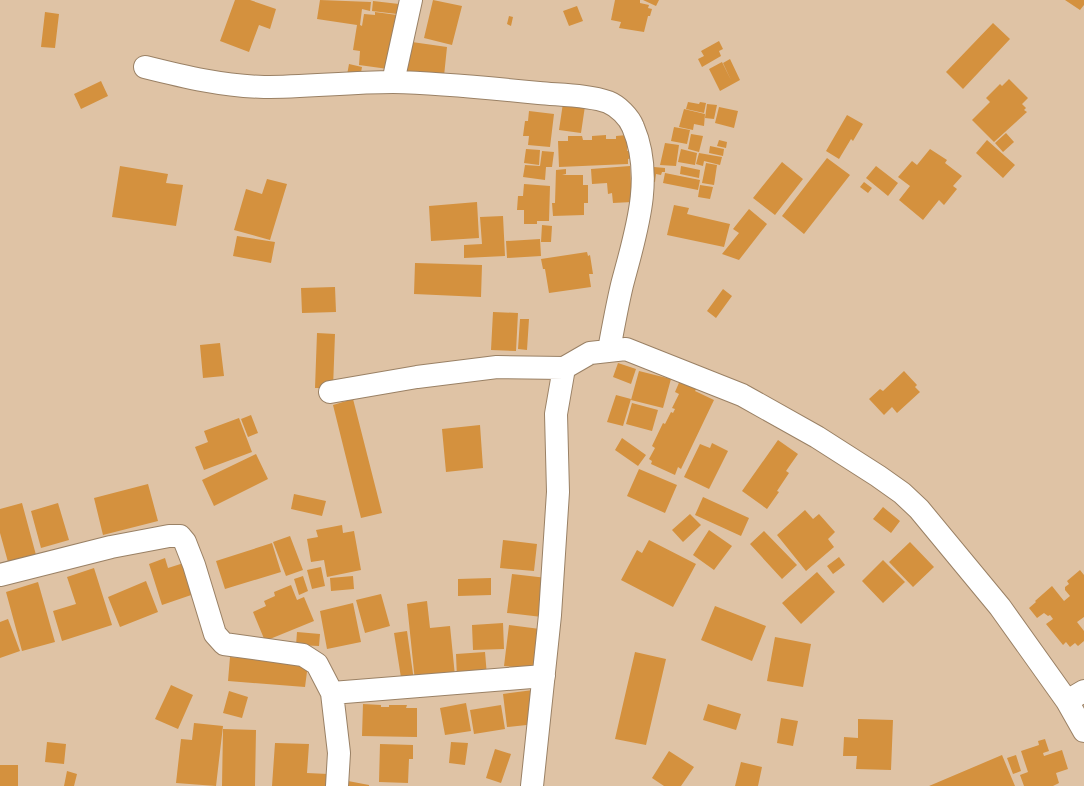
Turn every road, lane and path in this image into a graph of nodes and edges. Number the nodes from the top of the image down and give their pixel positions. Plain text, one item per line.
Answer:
1 (411, 0) edge
2 (145, 68) dead end
3 (393, 82) junction
4 (609, 350) junction
5 (564, 368) junction
6 (330, 392) dead end
7 (0, 574) edge
8 (544, 676) junction
9 (332, 693) junction
10 (1076, 696) edge
11 (1084, 731) edge
12 (337, 786) edge
13 (532, 786) edge

1 - 3 street
2 - 3 street
3 - 4 street
4 - 5 street
4 - 10 street
5 - 6 street
5 - 8 street
7 - 9 street
8 - 9 street
8 - 13 street
9 - 12 street
10 - 11 street

